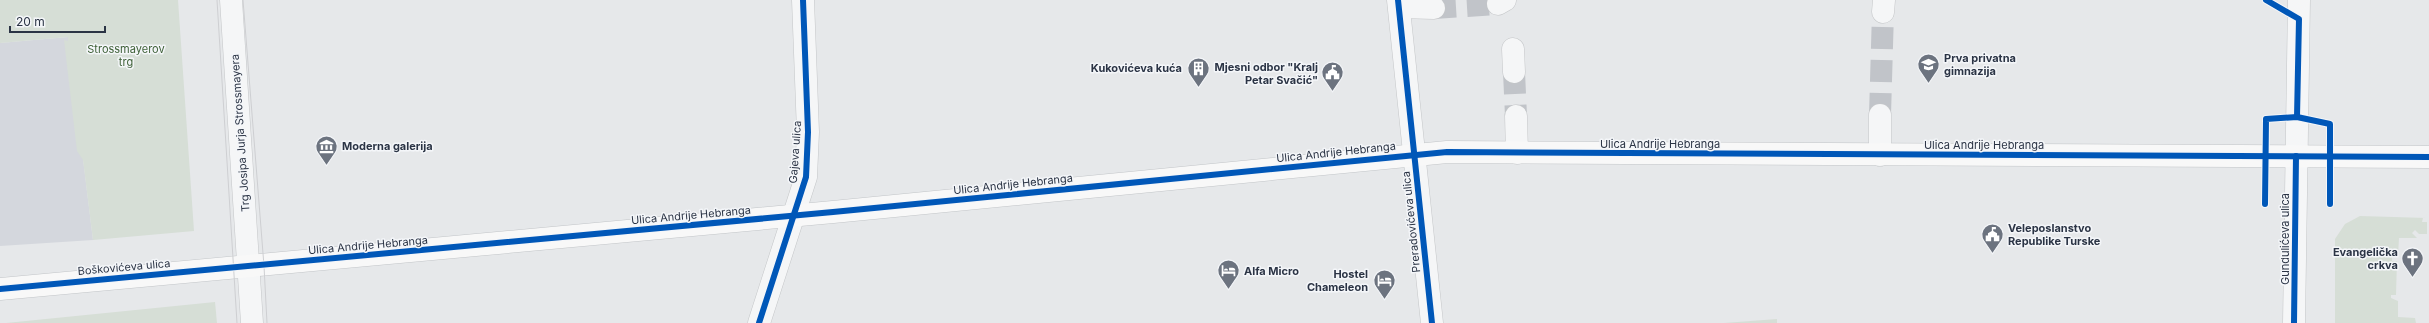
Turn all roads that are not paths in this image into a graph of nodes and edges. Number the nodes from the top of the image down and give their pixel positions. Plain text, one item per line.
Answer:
1 (231, 0) edge
2 (803, 0) edge
3 (2299, 0) edge
4 (1398, 4) edge
5 (1434, 8) tunnel mouth
6 (1513, 49) dead end
7 (1514, 72) tunnel mouth
8 (1880, 115) tunnel mouth
9 (1516, 116) tunnel mouth
10 (1517, 153) junction
11 (1414, 154) junction
12 (1880, 155) junction
13 (2296, 156) junction
14 (2429, 157) edge
15 (795, 215) junction
16 (249, 266) junction
17 (0, 289) edge
18 (252, 323) edge
19 (759, 323) edge
20 (1432, 323) edge
21 (2294, 323) edge

1 - 16 street, Trg Josipa Jurja Strossmayera
2 - 15 street, Gajeva ulica
3 - 13 street, Gundulićeva ulica
4 - 5 street
4 - 11 street, Preradovićeva ulica
6 - 7 street
8 - 12 street
9 - 10 street
10 - 11 main road, Ulica Andrije Hebranga
10 - 12 main road, Ulica Andrije Hebranga
11 - 15 main road, Ulica Andrije Hebranga
11 - 20 street, Preradovićeva ulica
12 - 13 main road, Ulica Andrije Hebranga
13 - 14 main road, Ulica Andrije Hebranga
13 - 21 street, Gundulićeva ulica
15 - 16 main road, Ulica Andrije Hebranga
15 - 19 street, Gajeva ulica
16 - 17 main road, Boškovićeva ulica
16 - 18 street, Trg Josipa Jurja Strossmayera

